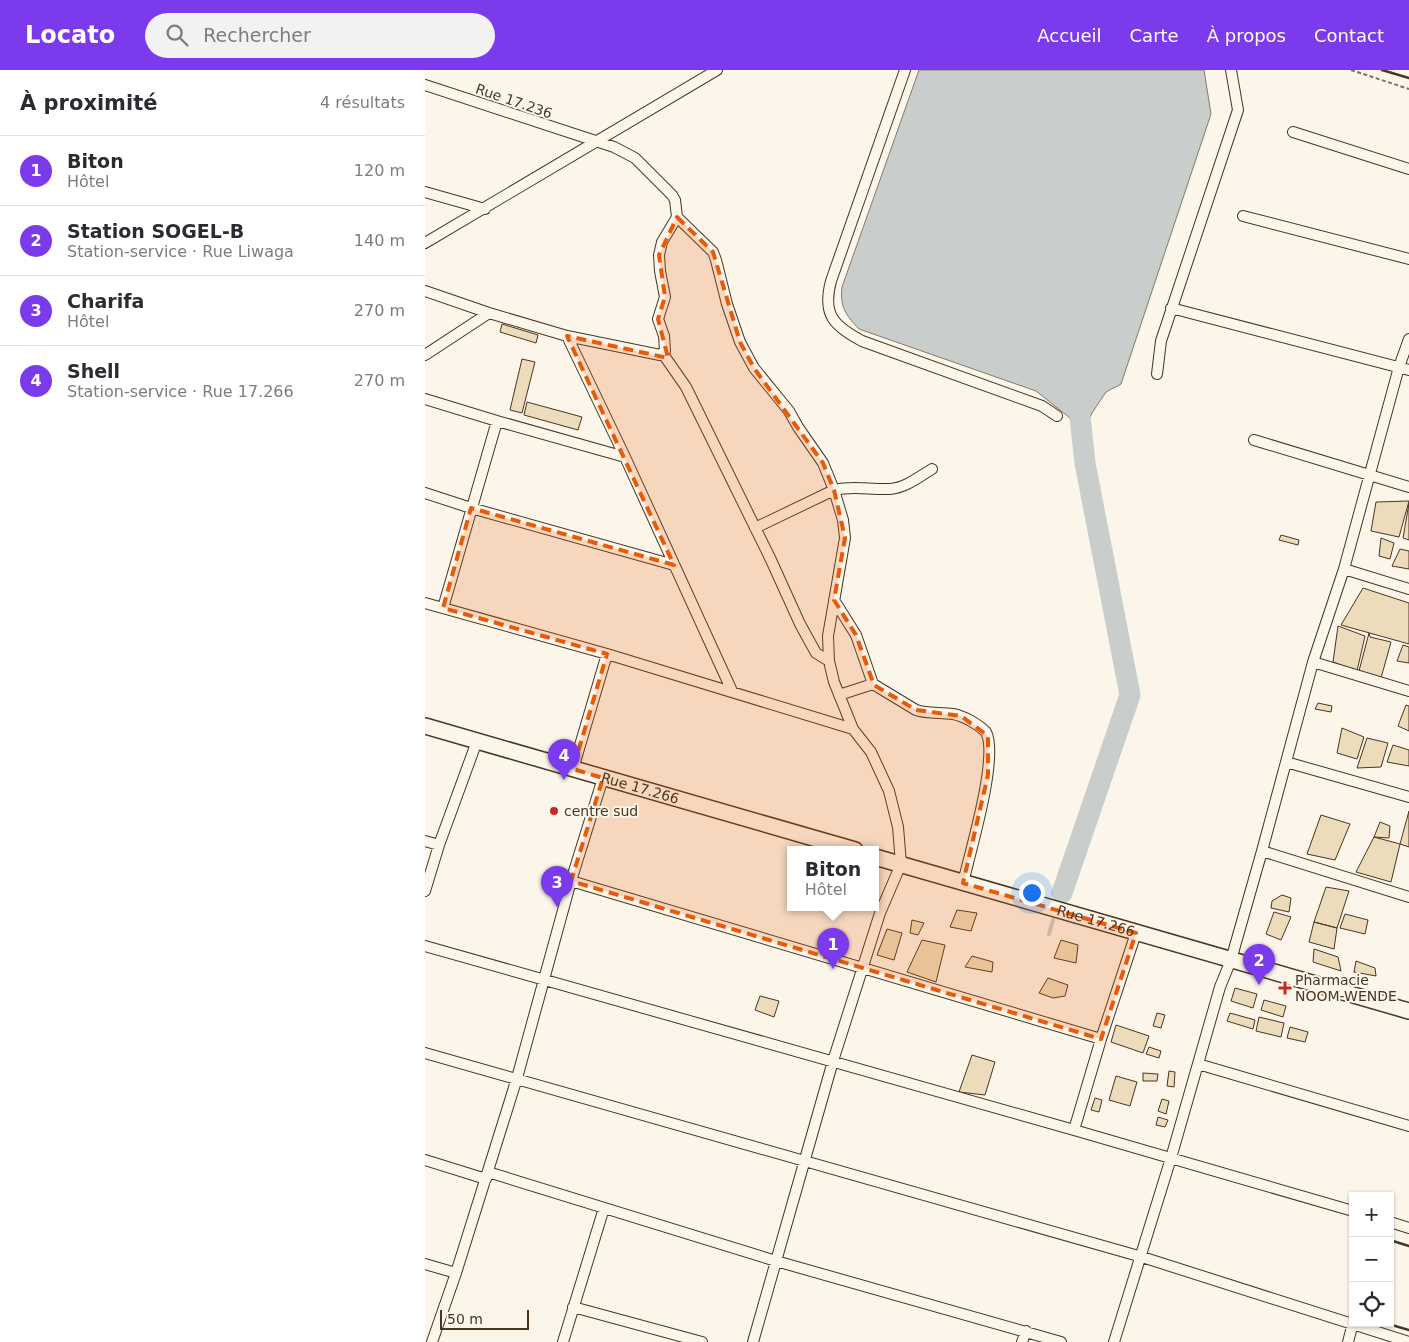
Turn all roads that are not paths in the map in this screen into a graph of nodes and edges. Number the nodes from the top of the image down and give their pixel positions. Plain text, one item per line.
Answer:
1 (905, 70) edge
2 (1231, 70) edge
3 (713, 71) edge
4 (425, 85) edge
5 (1293, 132) dead end
6 (595, 142) junction
7 (1409, 170) edge
8 (425, 192) edge
9 (485, 209) junction
10 (1243, 216) dead end
11 (677, 217) junction
12 (425, 243) edge
13 (1409, 259) edge
14 (425, 291) edge
15 (1171, 308) junction
16 (489, 313) junction
17 (567, 336) junction
18 (1409, 339) edge
19 (425, 354) edge
20 (663, 354) junction
21 (1404, 369) edge
22 (1157, 374) dead end
23 (425, 399) edge
24 (1057, 416) dead end
25 (497, 421) junction
26 (1254, 440) dead end
27 (625, 457) junction
28 (932, 469) dead end
29 (1371, 476) junction
30 (1409, 487) edge
31 (834, 490) junction
32 (425, 493) edge
33 (471, 508) junction
34 (755, 528) junction
35 (674, 565) junction
36 (1344, 569) junction
37 (1409, 589) edge
38 (834, 600) junction
39 (425, 603) edge
40 (443, 608) junction
41 (607, 654) junction
42 (829, 661) junction
43 (1313, 662) junction
44 (873, 684) junction
45 (732, 691) junction
46 (1409, 691) edge
47 (839, 695) junction
48 (425, 726) edge
49 (853, 729) junction
50 (477, 741) junction
51 (1287, 762) junction
52 (573, 768) junction
53 (603, 778) junction
54 (1409, 797) edge
55 (425, 841) edge
56 (439, 845) junction
57 (841, 846) edge
58 (1262, 851) junction
59 (879, 857) edge
60 (901, 864) junction
61 (571, 881) junction
62 (963, 883) junction
63 (425, 891) edge
64 (1409, 897) edge
65 (1136, 933) junction
66 (425, 946) edge
67 (1231, 960) junction
68 (863, 968) junction
69 (543, 979) junction
70 (1409, 1011) edge
71 (1101, 1039) junction
72 (425, 1053) edge
73 (833, 1061) junction
74 (1199, 1064) junction
75 (517, 1078) junction
76 (1409, 1126) edge
77 (1074, 1130) junction
78 (1171, 1158) junction
79 (425, 1160) edge
80 (803, 1161) junction
81 (487, 1176) junction
82 (604, 1208) junction
83 (1349, 1210) edge
84 (1394, 1223) edge
85 (1409, 1228) edge
86 (1142, 1257) junction
87 (776, 1261) junction
88 (425, 1264) edge
89 (456, 1273) junction
90 (573, 1307) junction
91 (1349, 1323) edge
92 (1352, 1327) edge
93 (1362, 1327) edge
94 (1026, 1331) junction
95 (432, 1342) edge
96 (563, 1342) edge
97 (702, 1342) edge
98 (753, 1342) edge
99 (1022, 1342) edge
100 (1061, 1342) edge
101 (1114, 1342) edge
102 (1348, 1342) edge
103 (1409, 1342) edge

1 - 24 street
2 - 15 street
3 - 6 street
4 - 6 street, Rue 17.236
5 - 7 street
6 - 9 street
6 - 11 street, Rue 17.236
8 - 9 street
9 - 12 street
10 - 13 street
11 - 20 street
11 - 31 street
14 - 16 street
15 - 21 street
15 - 22 street
16 - 17 street
16 - 19 street
17 - 20 street
17 - 27 street
18 - 21 street
20 - 34 street
21 - 29 street
23 - 25 street
25 - 27 street
25 - 33 street
26 - 29 street
27 - 35 street
28 - 31 street
29 - 30 street
29 - 36 street
31 - 34 street
31 - 38 street
32 - 33 street
33 - 35 street
33 - 40 street
34 - 42 street
35 - 45 street
36 - 37 street
36 - 43 street
38 - 42 street
38 - 44 street
39 - 40 street
40 - 41 street
41 - 45 street
41 - 52 street
42 - 47 street
43 - 46 street
43 - 51 street
44 - 47 street
44 - 62 street
45 - 49 street
47 - 49 street
48 - 50 main road, Rue 17.266
49 - 60 street
50 - 52 main road, Rue 17.266
50 - 56 street
51 - 54 street
51 - 58 street
52 - 53 main road, Rue 17.266
53 - 57 main road, Rue 17.266
53 - 61 street
55 - 56 street
56 - 63 street
58 - 64 street
58 - 67 street
59 - 60 main road, Rue 17.266
60 - 62 main road, Rue 17.266
60 - 68 street
61 - 68 street
61 - 69 street
62 - 65 main road, Rue 17.266
65 - 67 main road, Rue 17.266
65 - 71 street
66 - 69 street
67 - 70 main road, Rue 17.266
67 - 74 street
68 - 71 street
68 - 73 street
69 - 73 street
69 - 75 street
71 - 77 street
72 - 75 street
73 - 77 street
73 - 80 street
74 - 76 street
74 - 78 street
75 - 80 street
75 - 81 street
77 - 78 street
78 - 83 street
78 - 86 street
79 - 81 street
80 - 86 street
80 - 87 street
81 - 82 street
81 - 89 street
82 - 87 street
82 - 90 street
84 - 85 street
86 - 91 street
86 - 101 street
87 - 94 street
87 - 98 street
88 - 89 street
89 - 95 street
90 - 96 street
90 - 97 street
92 - 102 street
93 - 103 street
94 - 99 street
94 - 100 street

